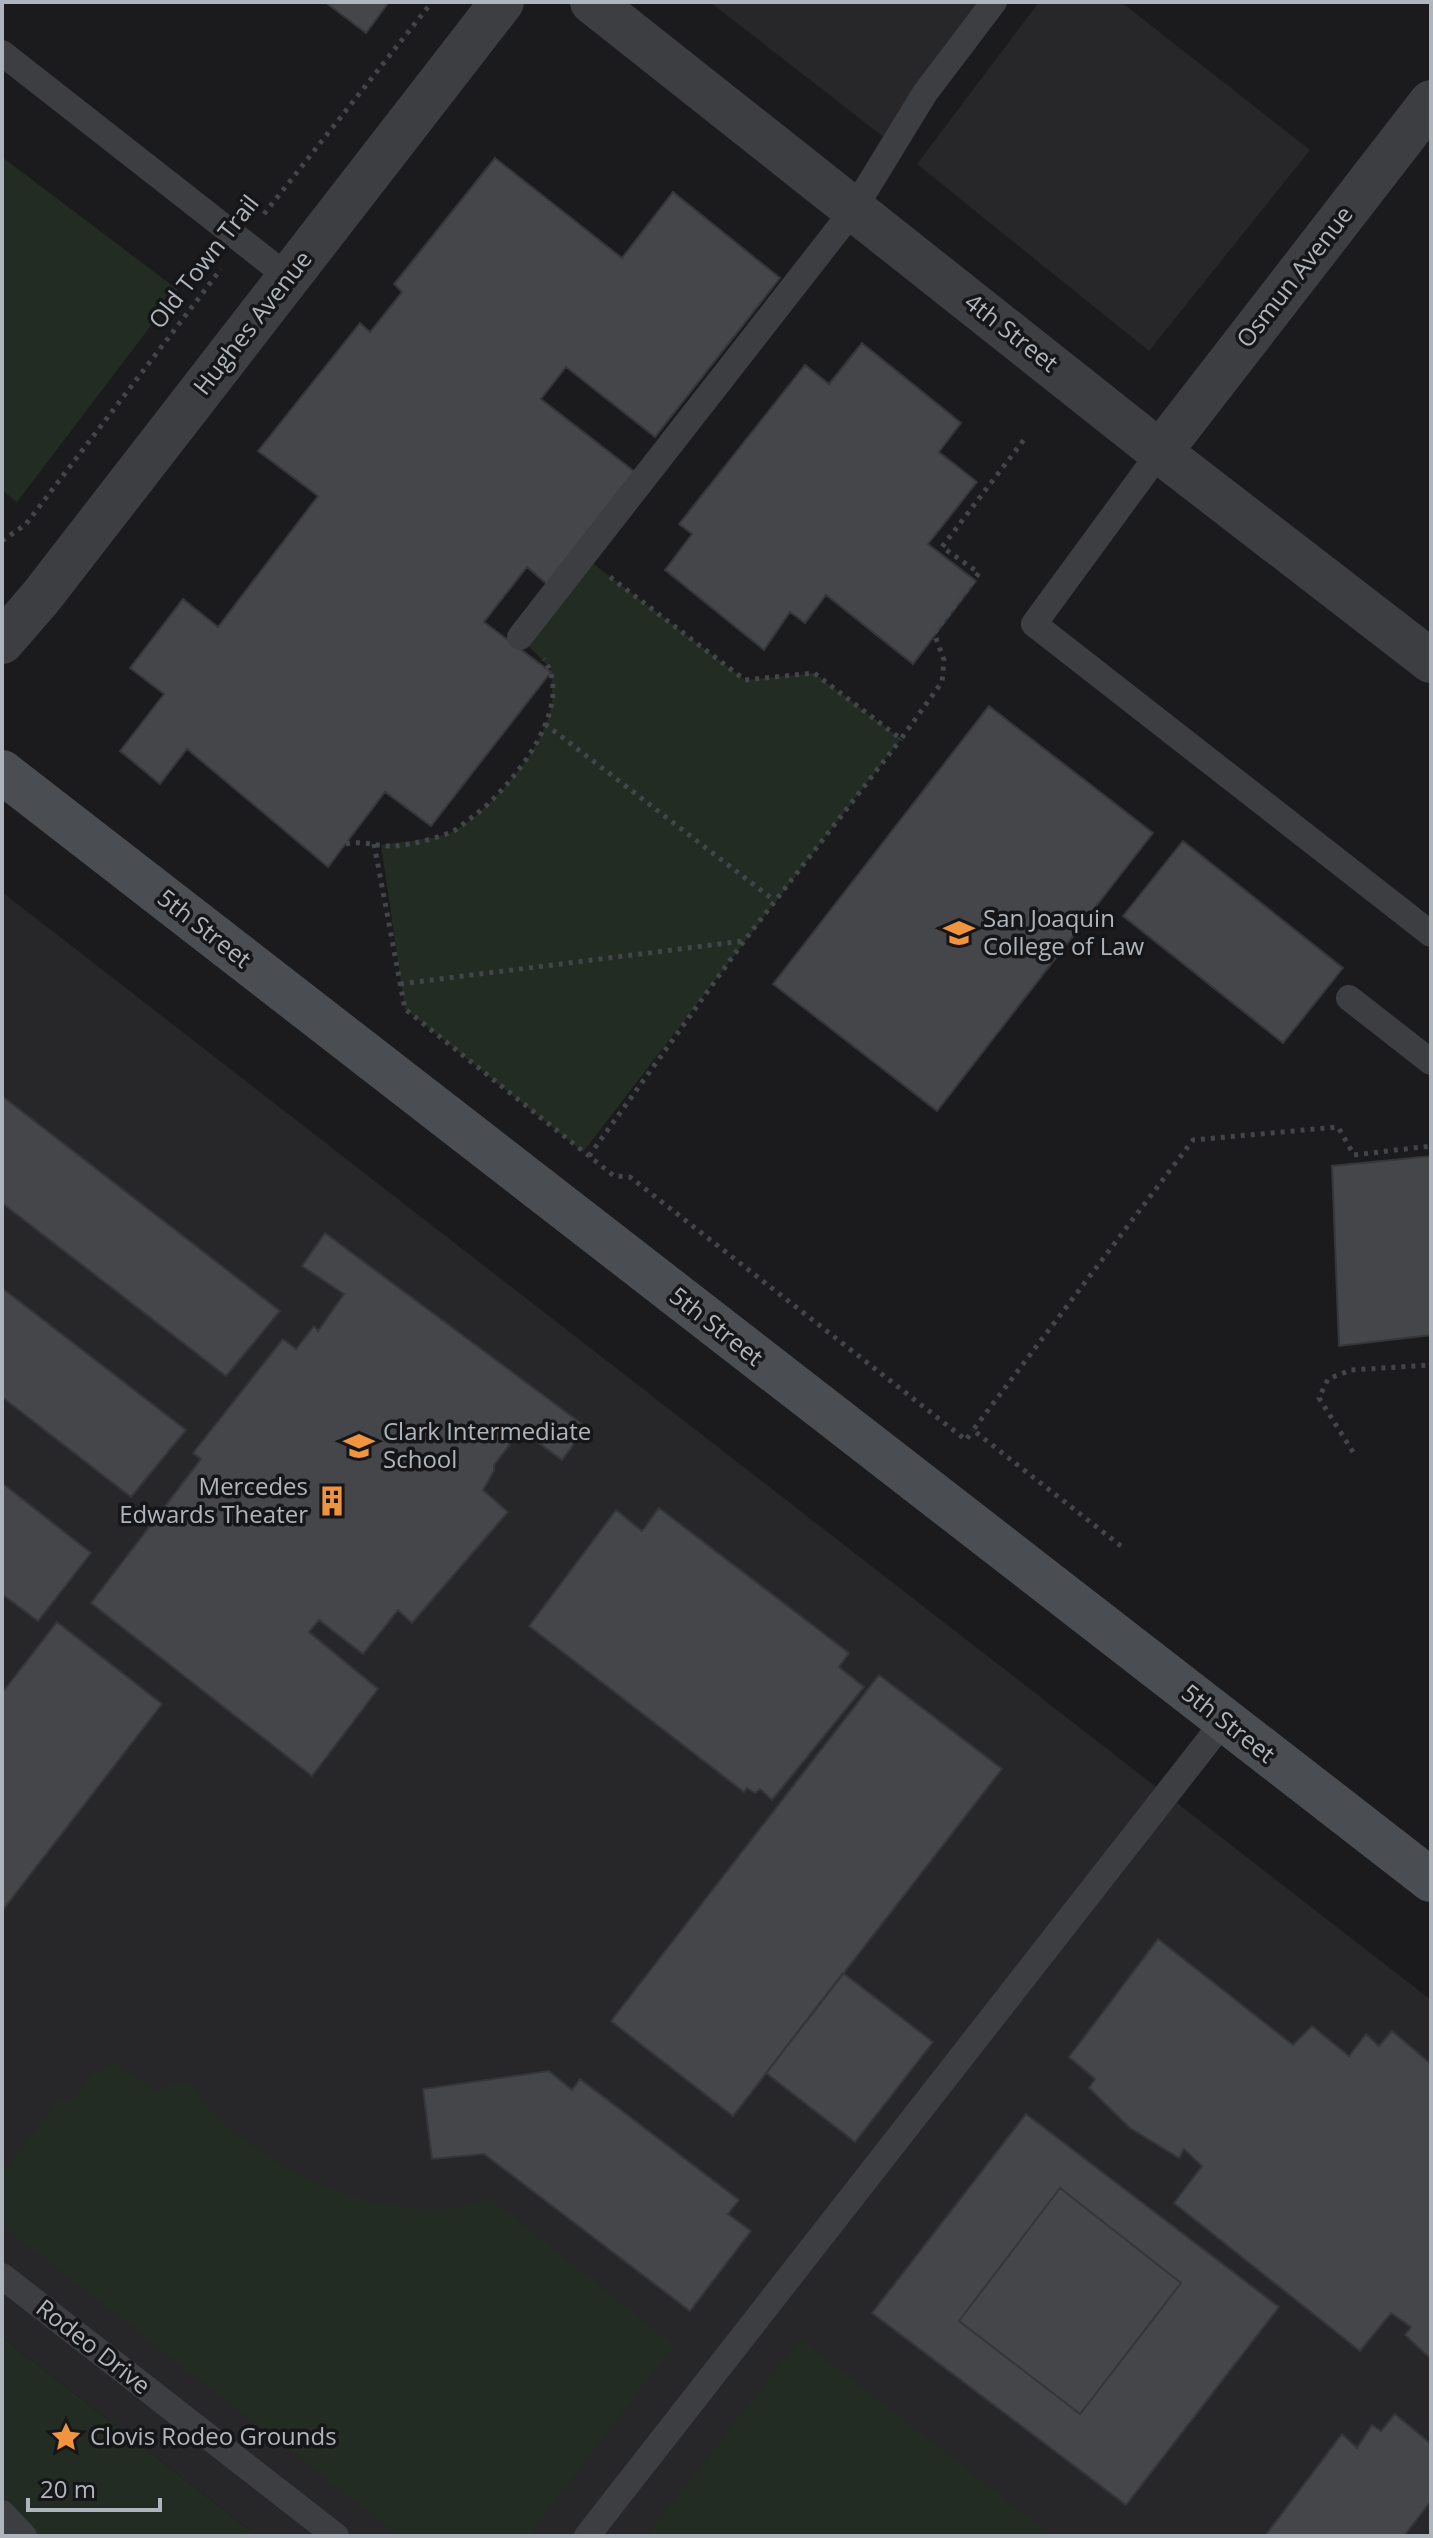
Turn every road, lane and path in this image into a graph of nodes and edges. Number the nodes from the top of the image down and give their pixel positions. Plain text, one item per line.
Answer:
1 (432, 2) edge
2 (502, 2) edge
3 (592, 2) edge
4 (994, 2) edge
5 (2, 53) edge
6 (1431, 102) edge
7 (854, 209) junction
8 (243, 241) junction
9 (288, 277) junction
10 (1026, 437) dead end
11 (1160, 452) junction
12 (2, 541) edge
13 (583, 556) junction
14 (520, 637) joint
15 (2, 642) edge
16 (1431, 661) edge
17 (545, 724) junction
18 (901, 739) junction
19 (2, 772) edge
20 (346, 844) dead end
21 (374, 844) junction
22 (775, 901) junction
23 (1431, 934) edge
24 (744, 941) junction
25 (400, 984) junction
26 (1349, 998) dead end
27 (1431, 1062) edge
28 (1431, 1146) edge
29 (589, 1156) junction
30 (1431, 1365) edge
31 (973, 1430) junction
32 (1353, 1452) dead end
33 (1121, 1546) dead end
34 (1224, 1721) junction
35 (1431, 1880) edge
36 (2, 2276) edge
37 (2, 2513) edge
38 (24, 2536) edge
39 (336, 2536) edge
40 (587, 2536) edge

1 - 8 path, Old Town Trail
2 - 9 street, Hughes Avenue
3 - 7 street, 4th Street
4 - 7 lane
5 - 8 lane
6 - 11 street, Osmun Avenue
7 - 11 street, 4th Street
7 - 13 lane
8 - 9 lane
8 - 12 path, Old Town Trail
9 - 15 street, Hughes Avenue
10 - 18 path
11 - 16 street, 4th Street
11 - 23 lane
13 - 14 lane
13 - 18 path
14 - 17 path
17 - 21 path
17 - 22 path
18 - 22 path
19 - 34 main road, 5th Street
20 - 21 path
21 - 25 path
22 - 24 path
24 - 25 path
24 - 29 path
25 - 29 path
26 - 27 lane
28 - 31 path
29 - 31 path
30 - 32 path
31 - 33 path
34 - 35 main road, 5th Street
34 - 40 lane
36 - 39 lane, Rodeo Drive
37 - 38 lane

